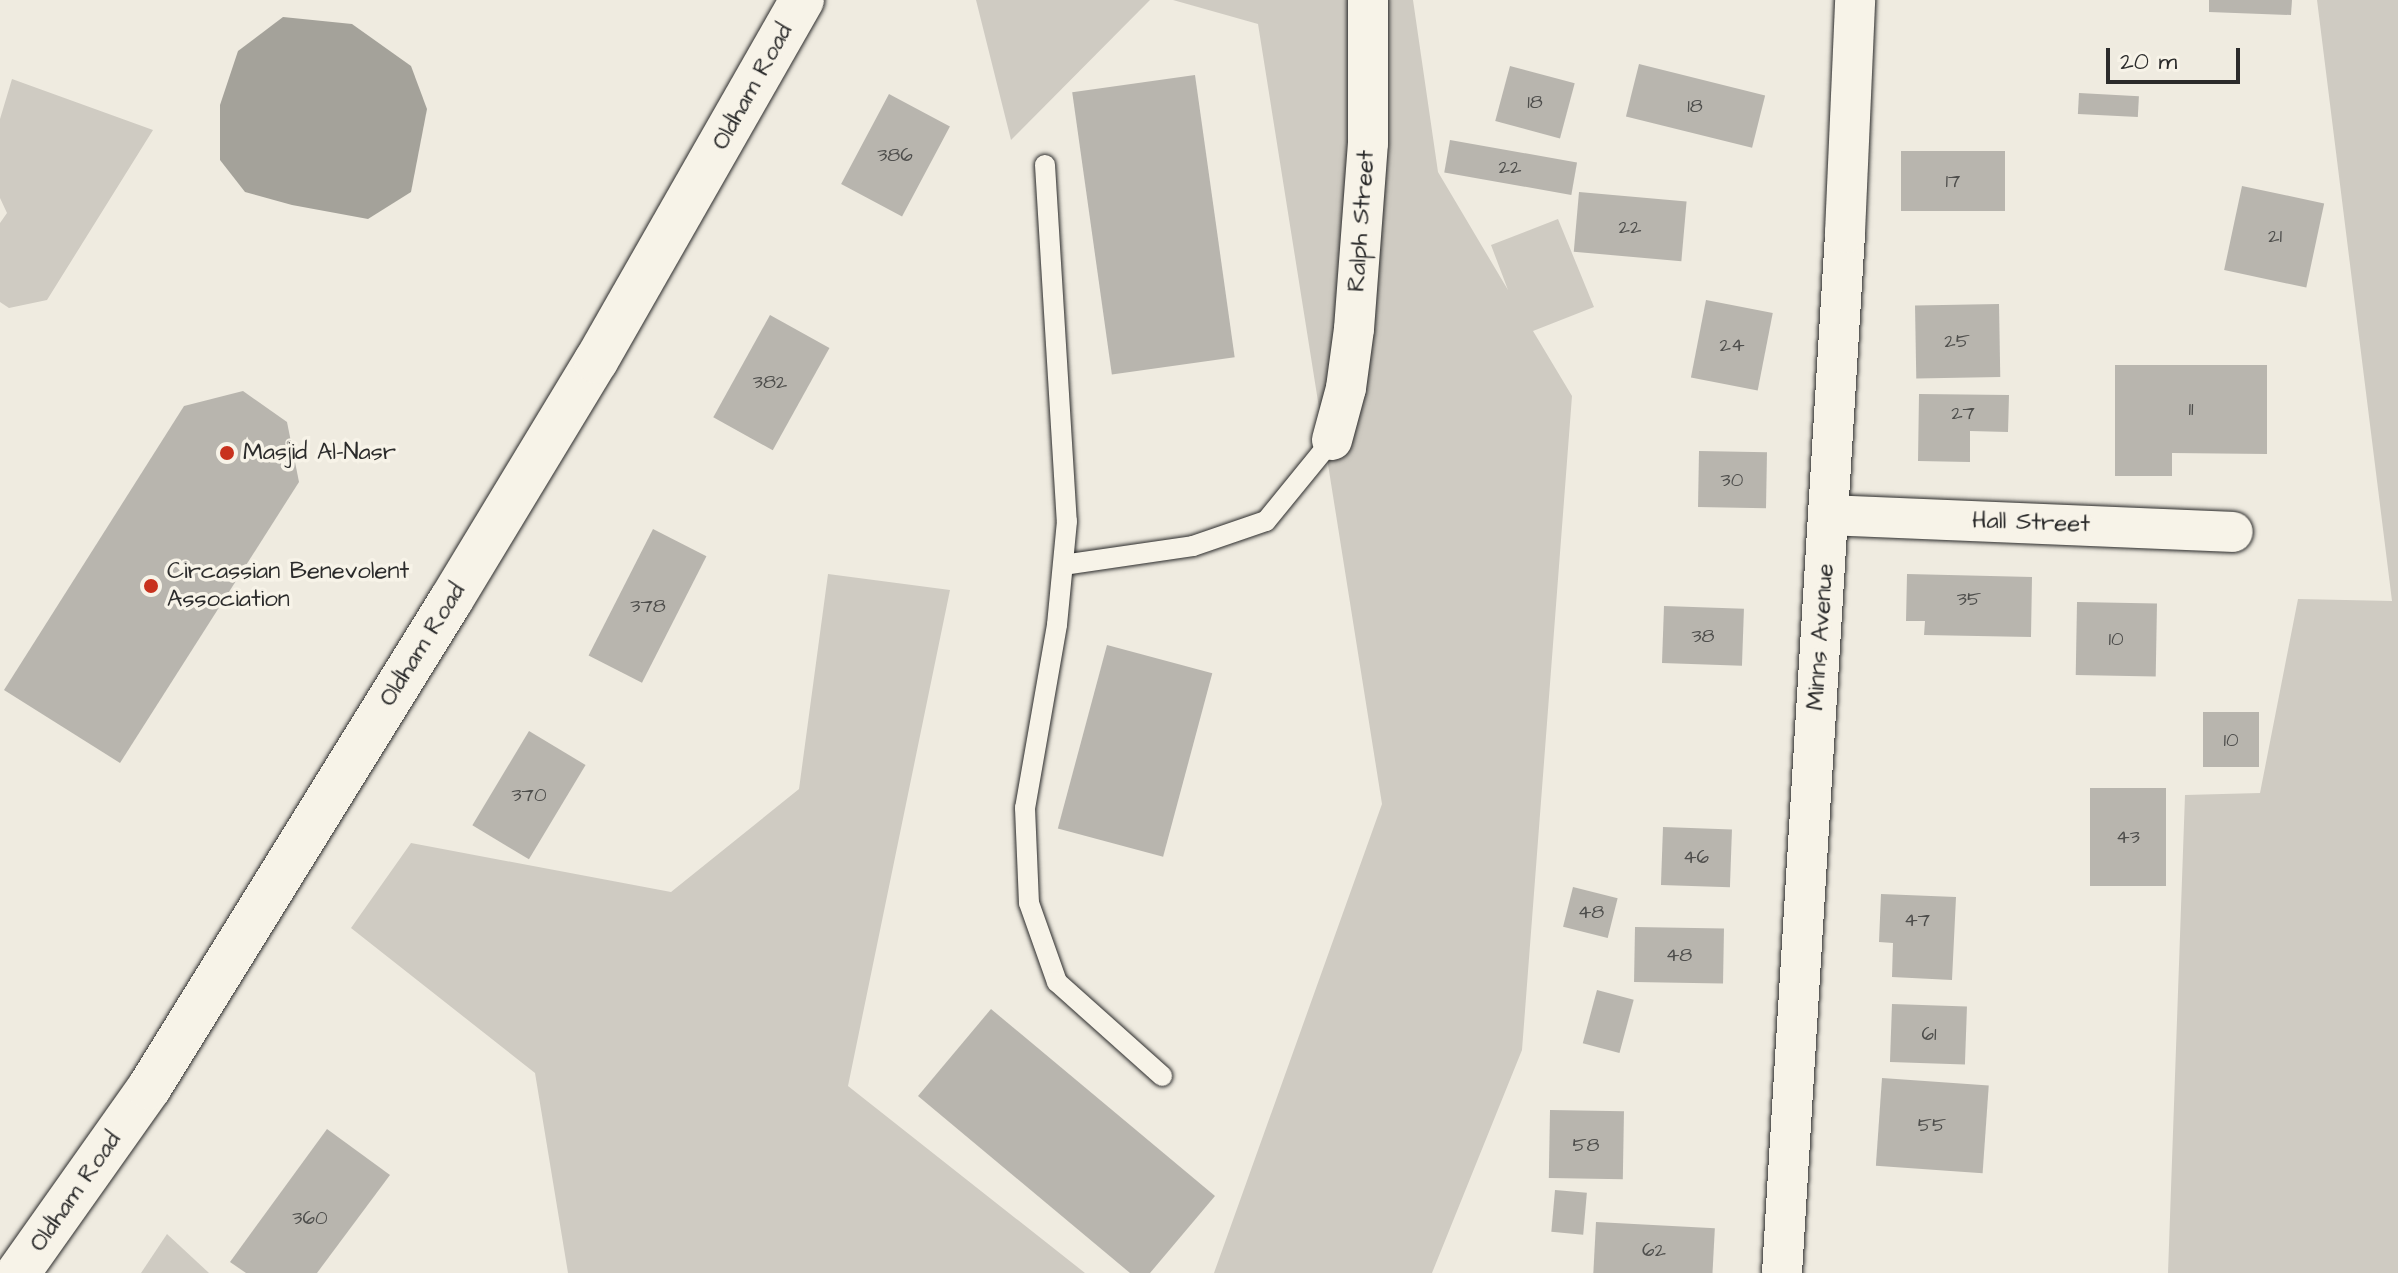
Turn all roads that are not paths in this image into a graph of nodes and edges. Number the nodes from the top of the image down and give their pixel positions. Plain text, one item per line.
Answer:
1 (802, 0) edge
2 (1368, 0) edge
3 (1855, 0) edge
4 (1045, 165) dead end
5 (1332, 440) joint
6 (1829, 515) junction
7 (2233, 532) dead end
8 (1063, 565) junction
9 (1162, 1076) dead end
10 (18, 1273) edge
11 (1782, 1273) edge

1 - 10 street, Oldham Road
2 - 5 street, Ralph Street
3 - 6 street, Minns Avenue
4 - 8 lane
5 - 8 lane
6 - 7 street, Hall Street
6 - 11 street, Minns Avenue
8 - 9 lane

